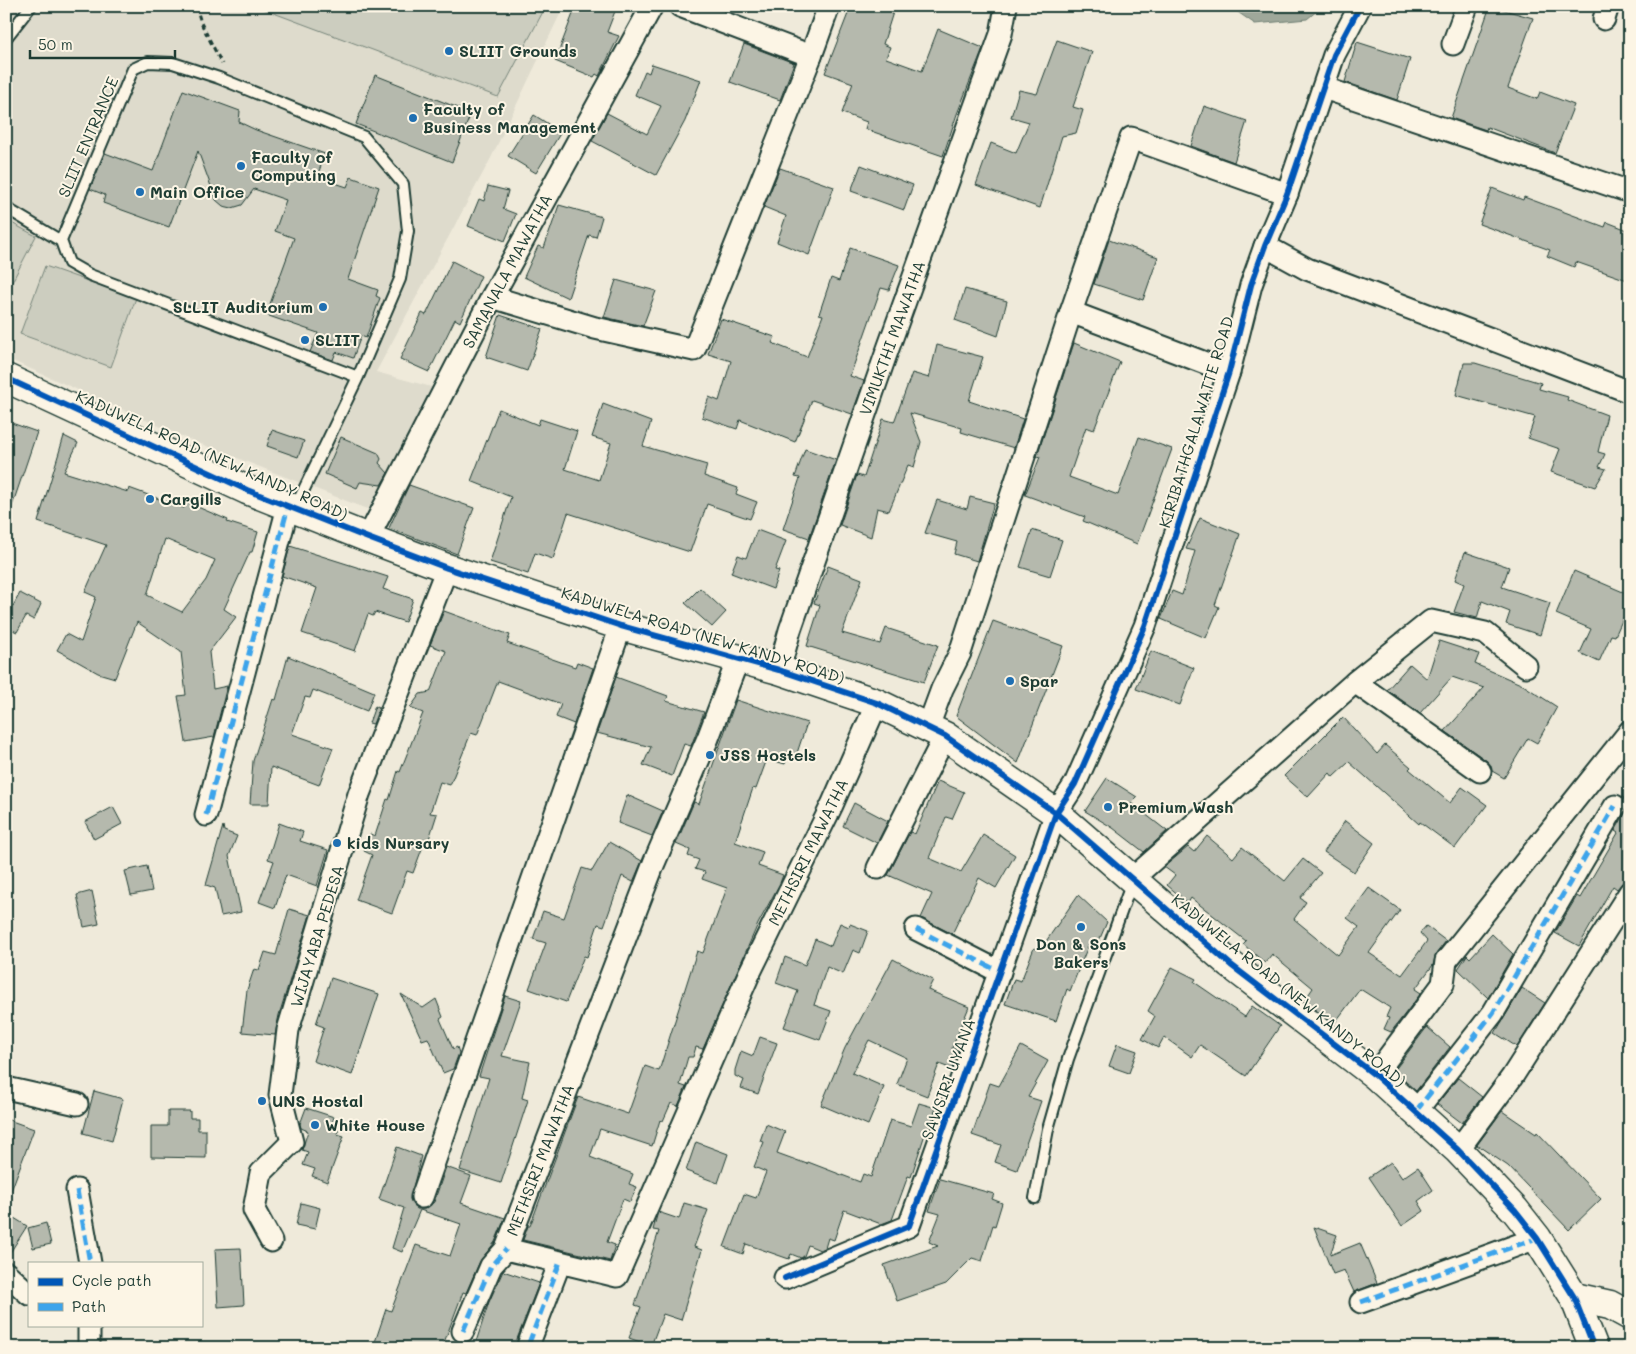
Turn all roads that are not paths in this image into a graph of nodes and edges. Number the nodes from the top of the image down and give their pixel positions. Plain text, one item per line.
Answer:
1 (31, 6) edge
2 (652, 6) edge
3 (680, 6) edge
4 (829, 6) edge
5 (1006, 6) edge
6 (1360, 6) edge
7 (1467, 6) edge
8 (6, 38) edge
9 (1453, 44) dead end
10 (811, 56) junction
11 (1324, 88) junction
12 (1630, 192) edge
13 (1287, 194) junction
14 (6, 208) edge
15 (61, 241) junction
16 (1264, 246) junction
17 (492, 297) junction
18 (1071, 312) junction
19 (1229, 372) junction
20 (358, 377) junction
21 (6, 378) edge
22 (1630, 392) edge
23 (291, 508) junction
24 (368, 538) junction
25 (447, 568) junction
26 (621, 626) junction
27 (738, 659) junction
28 (1526, 666) dead end
29 (779, 670) junction
30 (1355, 682) junction
31 (877, 703) junction
32 (1630, 730) edge
33 (937, 731) junction
34 (1480, 771) dead end
35 (1615, 806) dead end
36 (1056, 813) junction
37 (206, 814) dead end
38 (878, 868) dead end
39 (1132, 879) junction
40 (1630, 892) edge
41 (916, 929) dead end
42 (1000, 972) junction
43 (1375, 1075) junction
44 (6, 1088) edge
45 (78, 1104) dead end
46 (1416, 1111) junction
47 (1458, 1150) junction
48 (77, 1190) dead end
49 (422, 1197) dead end
50 (1034, 1198) dead end
51 (1537, 1238) junction
52 (271, 1241) dead end
53 (506, 1249) junction
54 (90, 1262) edge
55 (560, 1262) junction
56 (6, 1273) edge
57 (785, 1278) dead end
58 (28, 1293) edge
59 (1574, 1297) junction
60 (1361, 1302) dead end
61 (1630, 1316) edge
62 (89, 1326) edge
63 (463, 1331) dead end
64 (529, 1343) dead end
65 (89, 1348) edge
66 (1594, 1348) edge

1 - 8 lane
2 - 17 street, SAMANALA MAWATHA
3 - 10 street
4 - 10 street
5 - 29 street, VIMUKTHI MAWATHA
6 - 11 street, KIRIBATHGALAWATTE ROAD
7 - 9 street
10 - 17 street
11 - 12 street
11 - 13 street, KIRIBATHGALAWATTE ROAD
13 - 16 street, KIRIBATHGALAWATTE ROAD
13 - 18 street
14 - 15 lane
15 - 20 lane
15 - 20 lane, SLIIT ENTRANCE
16 - 19 street, KIRIBATHGALAWATTE ROAD
16 - 22 street
17 - 24 street, SAMANALA MAWATHA
18 - 19 street
18 - 33 street
19 - 36 street, KIRIBATHGALAWATTE ROAD
20 - 23 lane, SLIIT ENTRANCE
21 - 23 main road, KADUWELA ROAD (NEW KANDY ROAD)
23 - 24 main road, KADUWELA ROAD (NEW KANDY ROAD)
23 - 37 street
24 - 25 main road, KADUWELA ROAD (NEW KANDY ROAD)
25 - 26 main road, KADUWELA ROAD (NEW KANDY ROAD)
25 - 52 street, WIJAYABA PEDESA
26 - 27 main road, KADUWELA ROAD (NEW KANDY ROAD)
26 - 49 street
27 - 29 main road, KADUWELA ROAD (NEW KANDY ROAD)
27 - 53 street, METHSIRI MAWATHA
28 - 30 street
29 - 31 main road, KADUWELA ROAD (NEW KANDY ROAD)
30 - 34 street
30 - 39 street
31 - 33 main road, KADUWELA ROAD (NEW KANDY ROAD)
31 - 55 street, METHSIRI MAWATHA
32 - 43 street
33 - 36 main road, KADUWELA ROAD (NEW KANDY ROAD)
33 - 38 street
35 - 46 street
36 - 39 main road, KADUWELA ROAD (NEW KANDY ROAD)
36 - 42 street, SAWSIRI UYANA
39 - 43 main road, KADUWELA ROAD (NEW KANDY ROAD)
39 - 50 lane
40 - 47 street
41 - 42 street
42 - 57 street, SAWSIRI UYANA
43 - 46 main road, KADUWELA ROAD (NEW KANDY ROAD)
44 - 45 street
46 - 47 main road, KADUWELA ROAD (NEW KANDY ROAD)
47 - 51 main road, KADUWELA ROAD (NEW KANDY ROAD)
48 - 54 street
51 - 59 main road, KADUWELA ROAD (NEW KANDY ROAD)
51 - 60 street
53 - 55 street, METHSIRI MAWATHA
53 - 63 street
55 - 64 street
56 - 58 street
59 - 61 main road
59 - 66 main road, KADUWELA ROAD (NEW KANDY ROAD)
62 - 65 street

